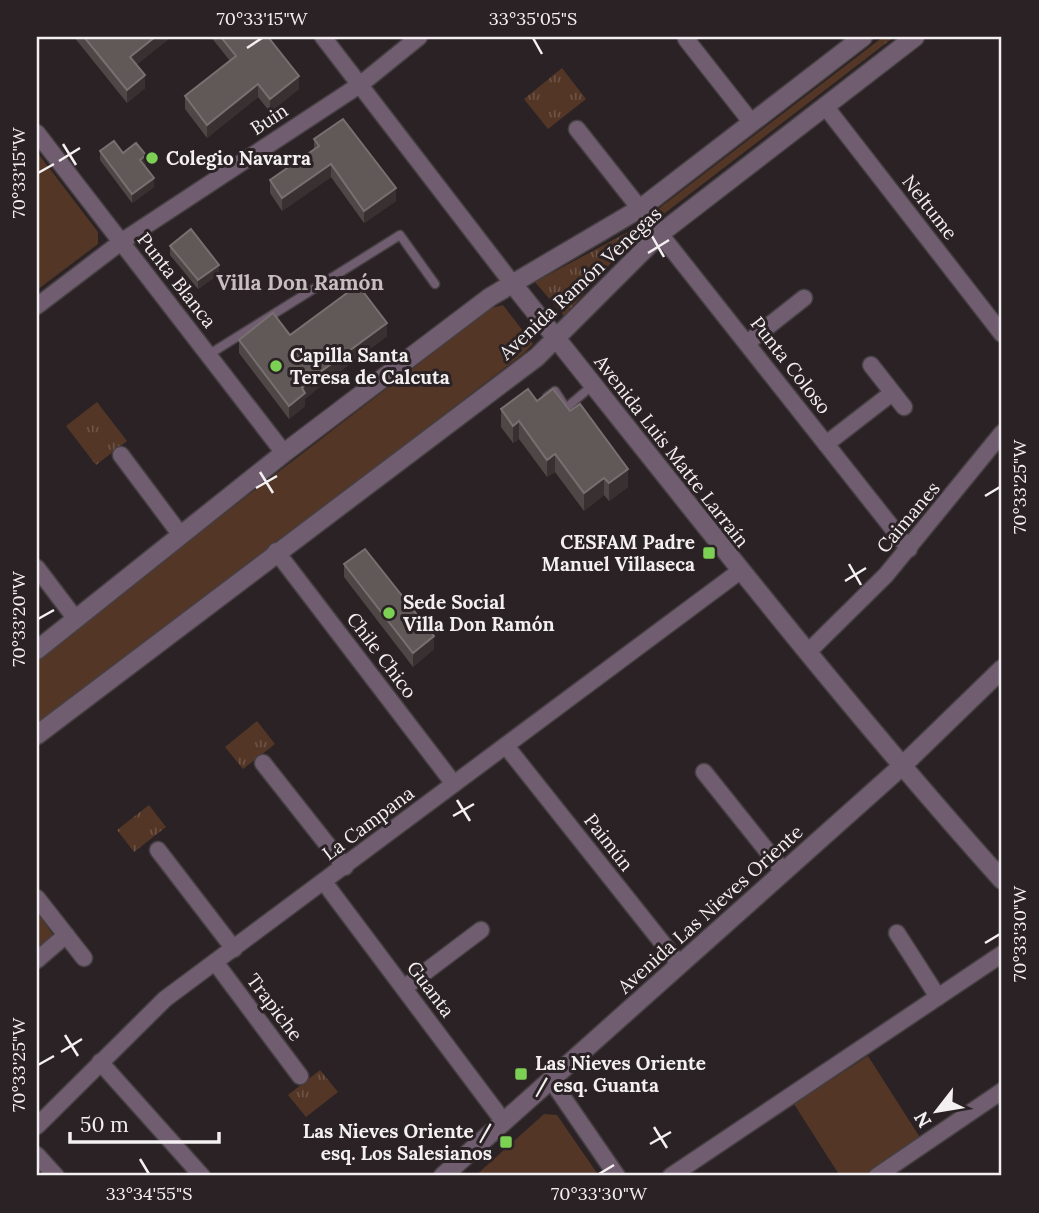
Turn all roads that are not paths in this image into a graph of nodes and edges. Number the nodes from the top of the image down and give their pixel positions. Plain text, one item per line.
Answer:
1 (323, 37) edge
2 (419, 37) edge
3 (863, 37) edge
4 (915, 37) edge
5 (686, 39) dead end
6 (361, 84) junction
7 (825, 106) junction
8 (752, 123) junction
9 (577, 129) dead end
10 (37, 133) edge
11 (641, 208) junction
12 (661, 233) junction
13 (121, 242) junction
14 (512, 283) junction
15 (435, 284) dead end
16 (804, 298) dead end
17 (37, 306) edge
18 (1002, 334) edge
19 (554, 337) junction
20 (747, 343) junction
21 (208, 355) junction
22 (871, 365) dead end
23 (593, 385) junction
24 (892, 393) junction
25 (547, 397) edge
26 (904, 407) dead end
27 (1002, 433) edge
28 (826, 444) junction
29 (284, 453) junction
30 (121, 455) dead end
31 (180, 534) junction
32 (909, 549) junction
33 (276, 551) junction
34 (37, 568) edge
35 (740, 571) junction
36 (75, 618) junction
37 (37, 650) edge
38 (809, 652) junction
39 (1002, 669) edge
40 (37, 735) edge
41 (506, 746) junction
42 (263, 763) dead end
43 (901, 766) junction
44 (704, 772) dead end
45 (454, 785) junction
46 (158, 850) dead end
47 (345, 867) junction
48 (783, 872) junction
49 (1001, 877) edge
50 (324, 882) junction
51 (37, 900) edge
52 (481, 929) dead end
53 (897, 933) dead end
54 (66, 935) junction
55 (234, 949) junction
56 (1002, 954) edge
57 (84, 958) dead end
58 (37, 960) edge
59 (215, 962) junction
60 (680, 965) junction
61 (404, 988) junction
62 (938, 997) junction
63 (100, 1062) junction
64 (300, 1076) dead end
65 (551, 1080) junction
66 (1002, 1091) edge
67 (505, 1122) junction
68 (37, 1126) edge
69 (37, 1155) edge
70 (56, 1176) edge
71 (202, 1176) edge
72 (443, 1176) edge
73 (617, 1176) edge
74 (671, 1176) edge
75 (877, 1176) edge

1 - 6 street, Avenida Luis Matte Larraín
2 - 6 street, Buin
3 - 8 street, Avenida Ramón Venegas
4 - 7 street, Avenida Ramón Venegas
5 - 8 street
6 - 13 street, Buin
6 - 14 street, Avenida Luis Matte Larraín
7 - 12 street, Avenida Ramón Venegas
7 - 18 street, Neltume
8 - 11 street, Avenida Ramón Venegas
9 - 11 street, Punta Coloso
10 - 13 street, Punta Blanca
11 - 12 street, Punta Coloso
11 - 14 street, Avenida Ramón Venegas
12 - 19 street, Avenida Ramón Venegas
12 - 20 street, Punta Coloso
13 - 17 street, Buin
13 - 21 street, Punta Blanca
14 - 19 street, Avenida Luis Matte Larraín
14 - 29 street, Avenida Ramón Venegas
15 - 21 lane
16 - 20 street
19 - 23 street, Avenida Luis Matte Larraín
19 - 33 street, Avenida Ramón Venegas
20 - 28 street, Punta Coloso
21 - 29 street, Punta Blanca
22 - 24 street
23 - 25 lane
23 - 35 street, Avenida Luis Matte Larraín
24 - 26 street
24 - 28 street
27 - 32 street, Caimanes
28 - 32 street, Punta Coloso
29 - 31 street, Avenida Ramón Venegas
30 - 31 street
31 - 36 street, Avenida Ramón Venegas
32 - 38 street, Caimanes
33 - 40 street, Avenida Ramón Venegas
33 - 45 street, Chile Chico
34 - 36 street
35 - 38 street, Avenida Luis Matte Larraín
35 - 41 street, La Campana
36 - 37 street, Avenida Ramón Venegas
38 - 43 street, Avenida Luis Matte Larraín
39 - 43 street, Avenida Las Nieves Oriente
41 - 45 street, La Campana
41 - 60 street, Paimún
42 - 47 street
43 - 48 street, Avenida Las Nieves Oriente
43 - 49 street, Avenida Luis Matte Larraín
44 - 48 street
45 - 47 street, La Campana
46 - 55 street
47 - 50 street, La Campana
48 - 60 street, Avenida Las Nieves Oriente
50 - 55 street, La Campana
50 - 61 street, Guanta
51 - 54 street
52 - 61 street
53 - 62 street
54 - 57 street
54 - 58 street
55 - 59 street, La Campana
56 - 62 street
59 - 63 street, La Campana
59 - 64 street, Trapiche
60 - 65 street, Avenida Las Nieves Oriente
61 - 67 street, Guanta
62 - 74 street
63 - 68 street, La Campana
63 - 71 street
65 - 67 street, Avenida Las Nieves Oriente
65 - 73 street
66 - 75 street
67 - 72 street, Avenida Las Nieves Oriente
69 - 70 street

